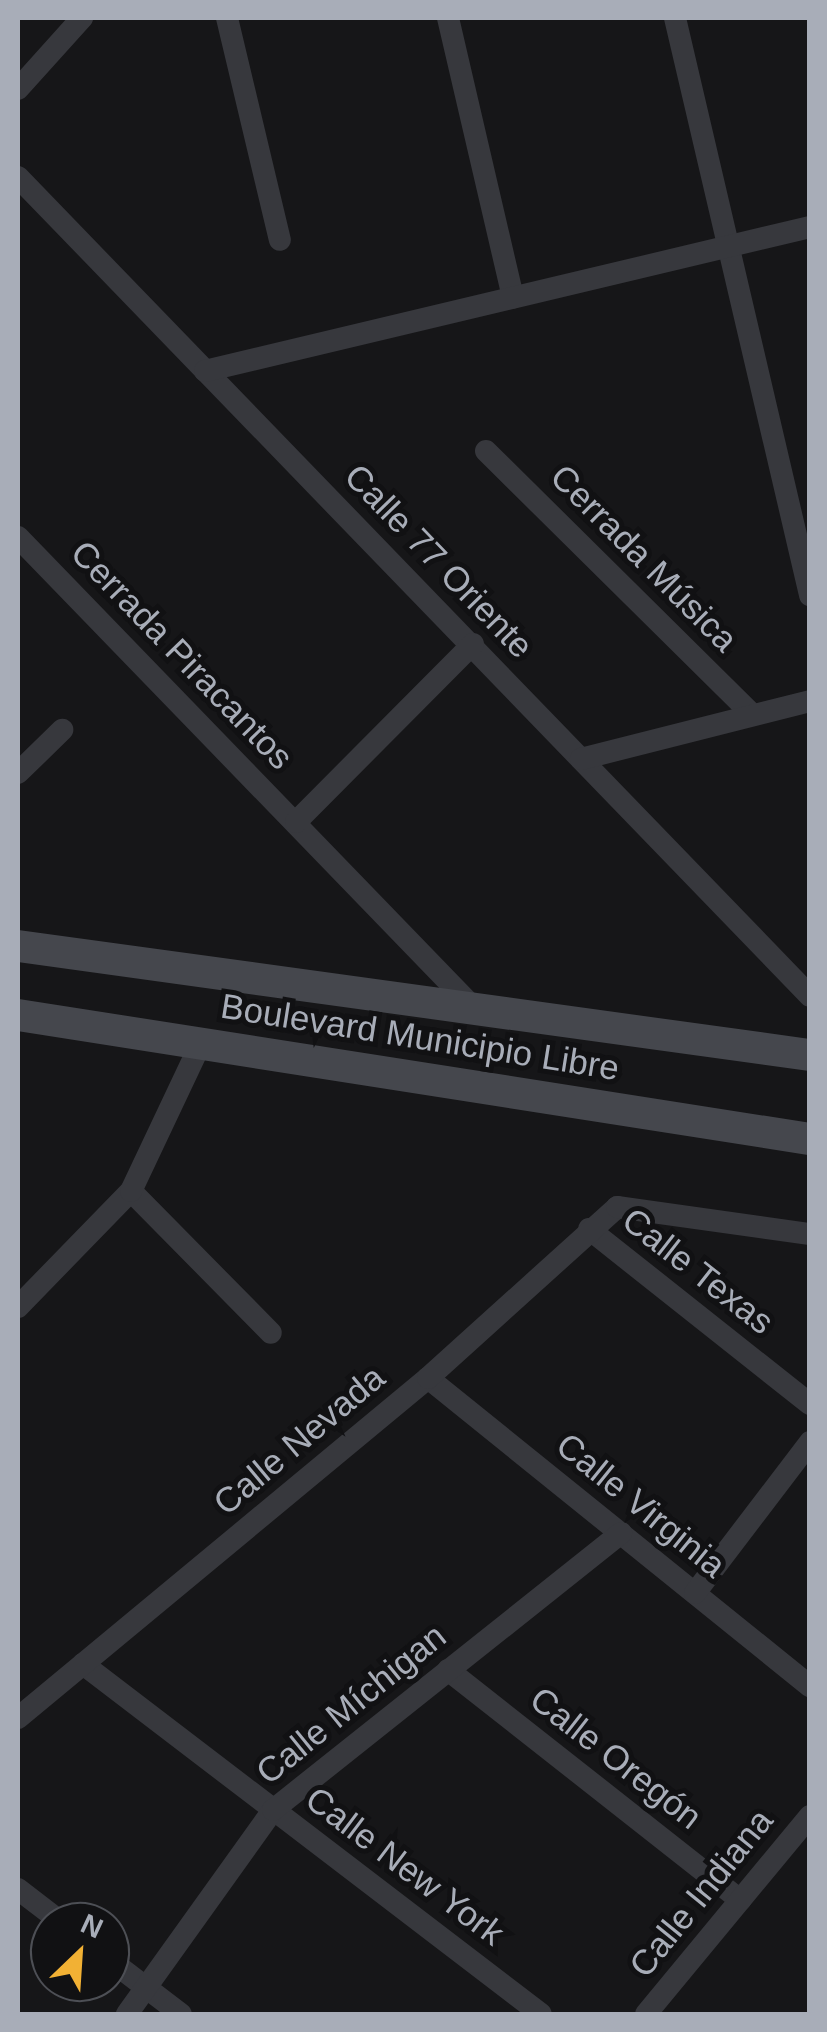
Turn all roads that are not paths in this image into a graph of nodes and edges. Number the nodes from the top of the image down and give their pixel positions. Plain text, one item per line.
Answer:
1 (82, 18) edge
2 (227, 18) edge
3 (448, 18) edge
4 (675, 18) edge
5 (18, 89) edge
6 (18, 177) edge
7 (810, 227) edge
8 (280, 240) dead end
9 (728, 246) junction
10 (513, 298) junction
11 (205, 371) junction
12 (486, 450) dead end
13 (18, 537) edge
14 (810, 595) edge
15 (473, 644) junction
16 (810, 701) edge
17 (753, 715) junction
18 (62, 730) dead end
19 (580, 759) junction
20 (18, 773) edge
21 (296, 822) junction
22 (18, 946) edge
23 (806, 987) edge
24 (474, 1009) junction
25 (18, 1015) edge
26 (202, 1044) junction
27 (810, 1055) edge
28 (810, 1139) edge
29 (131, 1191) junction
30 (589, 1229) junction
31 (810, 1234) edge
32 (18, 1306) edge
33 (271, 1333) dead end
34 (428, 1378) junction
35 (810, 1404) edge
36 (810, 1442) edge
37 (621, 1533) junction
38 (695, 1593) junction
39 (83, 1664) junction
40 (448, 1670) junction
41 (810, 1686) edge
42 (18, 1718) edge
43 (273, 1810) junction
44 (810, 1816) edge
45 (740, 1900) junction
46 (130, 1975) edge
47 (147, 1988) junction
48 (127, 2014) edge
49 (181, 2014) edge
50 (541, 2014) edge
51 (646, 2014) edge

1 - 5 street
2 - 8 street
3 - 10 street
4 - 9 street
6 - 11 street, Calle 77 Oriente
7 - 9 street
9 - 10 street
9 - 14 street
10 - 11 street
11 - 15 street, Calle 77 Oriente
12 - 17 street, Cerrada Música
13 - 21 street, Cerrada Piracantos
15 - 19 street, Calle 77 Oriente
15 - 21 street, Cerrada Piracantos
16 - 17 street
17 - 19 street
18 - 20 street
19 - 23 street, Calle 77 Oriente
21 - 24 street, Cerrada Piracantos
22 - 24 main road, Boulevard Municipio Libre
24 - 27 main road, Boulevard Municipio Libre
25 - 26 main road, Boulevard Municipio Libre
26 - 28 main road, Boulevard Municipio Libre
26 - 29 street
29 - 32 street
29 - 33 street
30 - 31 street, Calle Nevada
30 - 34 street, Calle Nevada
30 - 35 street, Calle Texas
34 - 37 street, Calle Virginia
34 - 39 street, Calle Nevada
36 - 38 street
37 - 38 street, Calle Virginia
37 - 40 street, Calle Míchigan
38 - 41 street, Calle Virginia
39 - 42 street, Calle Nevada
39 - 43 street, Calle New York
40 - 43 street, Calle Míchigan
40 - 45 street, Calle Oregón
43 - 47 street, Calle Míchigan
43 - 50 street, Calle New York
44 - 45 street, Calle Indiana
45 - 51 street, Calle Indiana
46 - 47 street
47 - 48 street, Calle Míchigan
47 - 49 street

